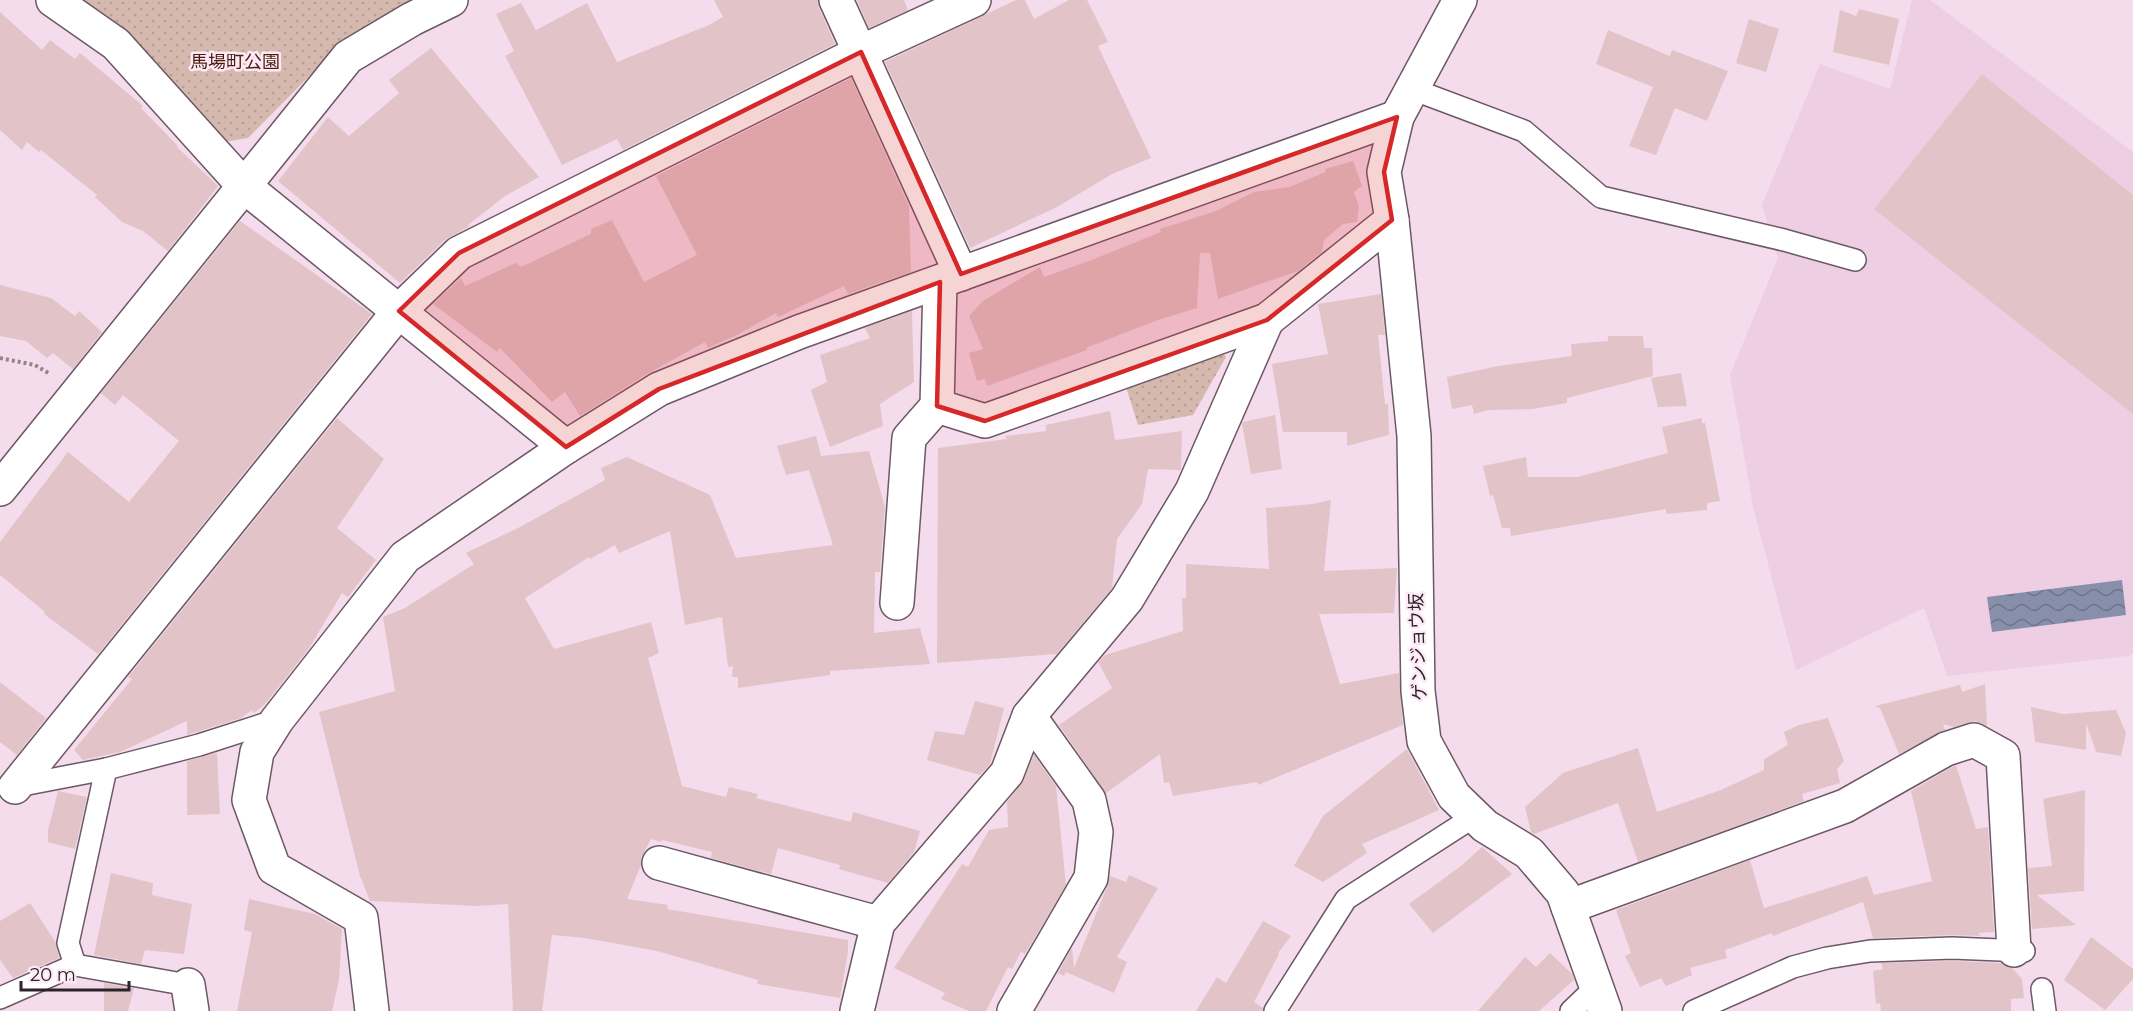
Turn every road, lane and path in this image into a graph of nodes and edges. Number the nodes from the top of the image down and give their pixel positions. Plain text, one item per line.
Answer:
1 (53, 0) edge
2 (451, 0) edge
3 (836, 0) edge
4 (974, 0) edge
5 (1460, 0) edge
6 (861, 52) junction
7 (1404, 103) junction
8 (244, 186) junction
9 (1392, 220) junction
10 (1855, 260) dead end
11 (950, 278) junction
12 (399, 311) junction
13 (1267, 320) junction
14 (0, 358) edge
15 (78, 392) junction
16 (937, 406) junction
17 (566, 447) junction
18 (0, 489) edge
19 (897, 603) dead end
20 (1029, 716) junction
21 (277, 720) junction
22 (106, 770) junction
23 (8, 788) edge
24 (1475, 816) junction
25 (659, 863) dead end
26 (1568, 908) junction
27 (878, 923) junction
28 (2020, 950) joint
29 (75, 965) junction
30 (2042, 989) dead end
31 (0, 998) edge
32 (190, 998) edge
33 (1601, 999) edge
34 (372, 1011) edge
35 (857, 1011) edge
36 (1014, 1011) edge
37 (1275, 1011) edge
38 (1570, 1011) edge
39 (1694, 1011) edge
40 (2045, 1011) edge

1 - 8 street
2 - 8 street
3 - 6 street
4 - 6 street
5 - 7 street, ゲンジョウ坂
6 - 11 street
6 - 12 street
7 - 9 street, ゲンジョウ坂
7 - 10 lane
7 - 11 street
8 - 12 street
8 - 15 street
9 - 13 street
9 - 24 street, ゲンジョウ坂
11 - 16 street
11 - 17 street
12 - 17 street
12 - 23 street
13 - 16 street
13 - 20 street
14 - 15 path
15 - 18 street
16 - 19 street
17 - 21 street
20 - 27 street
20 - 36 street
21 - 22 lane
21 - 34 street
22 - 23 lane
22 - 29 lane
24 - 26 street, ゲンジョウ坂
24 - 37 lane
25 - 27 street
26 - 28 street
26 - 33 street, ゲンジョウ坂
27 - 35 street
28 - 39 lane
29 - 31 lane
29 - 32 lane
30 - 40 lane
33 - 38 lane

